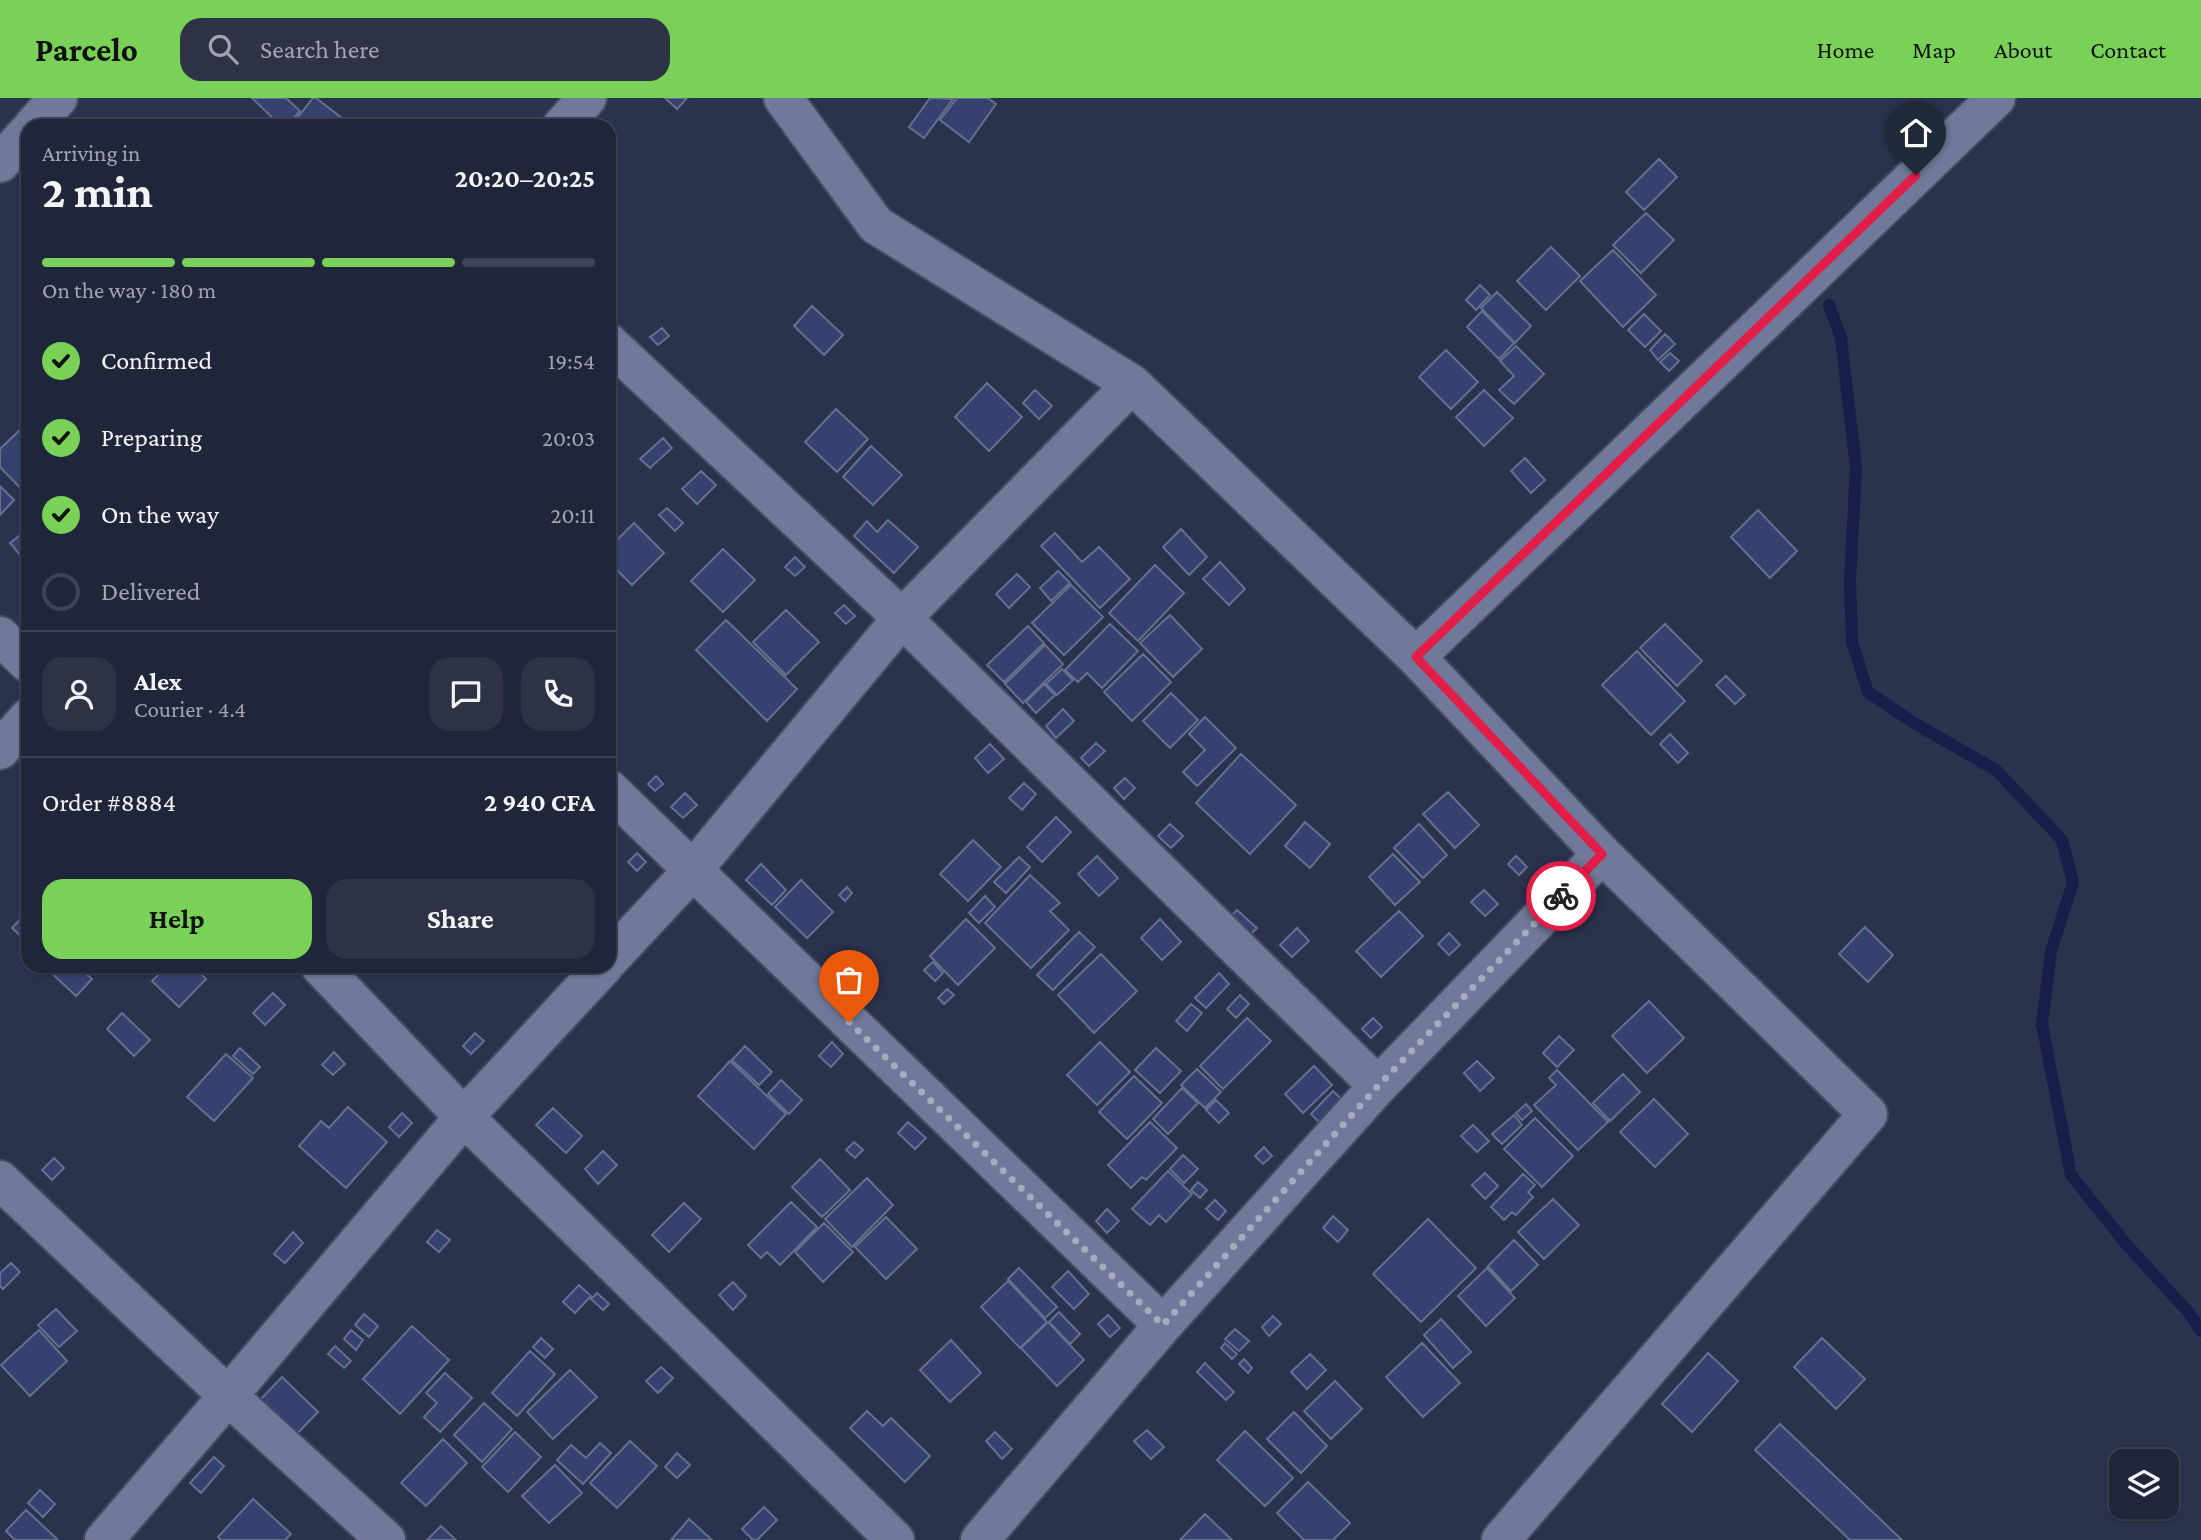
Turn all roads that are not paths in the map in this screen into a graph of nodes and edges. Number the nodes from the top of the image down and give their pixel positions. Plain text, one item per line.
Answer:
1 (58, 98) edge
2 (587, 98) edge
3 (783, 98) edge
4 (1996, 98) edge
5 (39, 119) edge
6 (568, 119) edge
7 (21, 140) edge
8 (0, 163) edge
9 (616, 350) edge
10 (1132, 384) junction
11 (902, 618) junction
12 (0, 636) edge
13 (21, 656) edge
14 (1416, 657) junction
15 (21, 726) edge
16 (0, 750) edge
17 (616, 796) edge
18 (1602, 854) junction
19 (692, 871) junction
20 (616, 952) edge
21 (327, 973) edge
22 (598, 973) edge
23 (1378, 1086) junction
24 (464, 1117) junction
25 (0, 1180) edge
26 (1163, 1325) junction
27 (229, 1396) junction
28 (104, 1540) edge
29 (386, 1540) edge
30 (895, 1540) edge
31 (980, 1540) edge
32 (1500, 1540) edge

1 - 5 street
2 - 6 street
3 - 10 street
4 - 14 street
7 - 8 street
9 - 11 street
10 - 11 street
10 - 14 street
11 - 19 street
11 - 23 street
12 - 13 street
14 - 18 street
15 - 16 street
17 - 19 street
18 - 23 street
18 - 32 street
19 - 20 street
19 - 26 street
21 - 24 street
22 - 24 street
23 - 26 street
24 - 27 street
24 - 30 street
25 - 27 street
26 - 31 street
27 - 28 street
27 - 29 street

